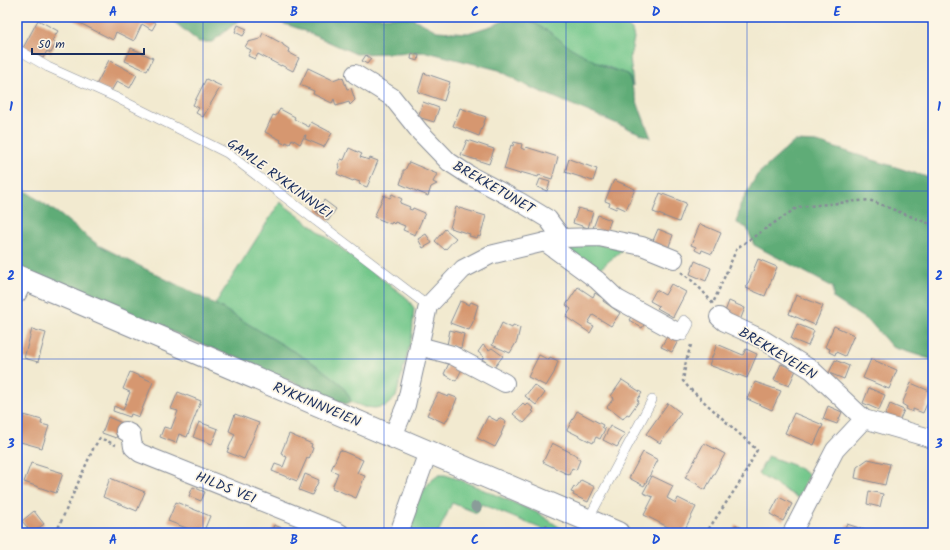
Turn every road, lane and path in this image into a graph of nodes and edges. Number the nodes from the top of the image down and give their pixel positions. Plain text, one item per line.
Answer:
1 (17, 49) edge
2 (355, 74) dead end
3 (933, 225) edge
4 (554, 240) junction
5 (668, 256) joint
6 (19, 283) edge
7 (428, 306) junction
8 (722, 319) dead end
9 (676, 332) dead end
10 (692, 343) dead end
11 (419, 346) junction
12 (505, 383) dead end
13 (652, 400) dead end
14 (864, 419) junction
15 (125, 431) dead end
16 (393, 436) junction
17 (933, 440) edge
18 (133, 447) junction
19 (428, 452) junction
20 (588, 520) junction
21 (554, 522) dead end
22 (56, 533) edge
23 (340, 533) edge
24 (400, 533) edge
25 (522, 533) edge
26 (618, 533) edge
27 (706, 533) edge
28 (792, 533) edge

1 - 7 lane, GAMLE RYKKINNVEI
2 - 4 street, BREKKETUNET
3 - 5 path
4 - 5 street
4 - 7 street
4 - 9 street, BREKKETUNET
6 - 16 street, RYKKINNVEIEN
7 - 11 street
8 - 14 street, BREKKEVEIEN
10 - 27 path
11 - 12 street
11 - 16 street
13 - 20 lane
14 - 17 street, BREKKEVEIEN
14 - 28 street
15 - 18 street
16 - 19 street, RYKKINNVEIEN
18 - 22 path
18 - 23 street, HILDS VEI
19 - 20 street, RYKKINNVEIEN
19 - 24 street
20 - 26 street, RYKKINNVEIEN
21 - 25 path

